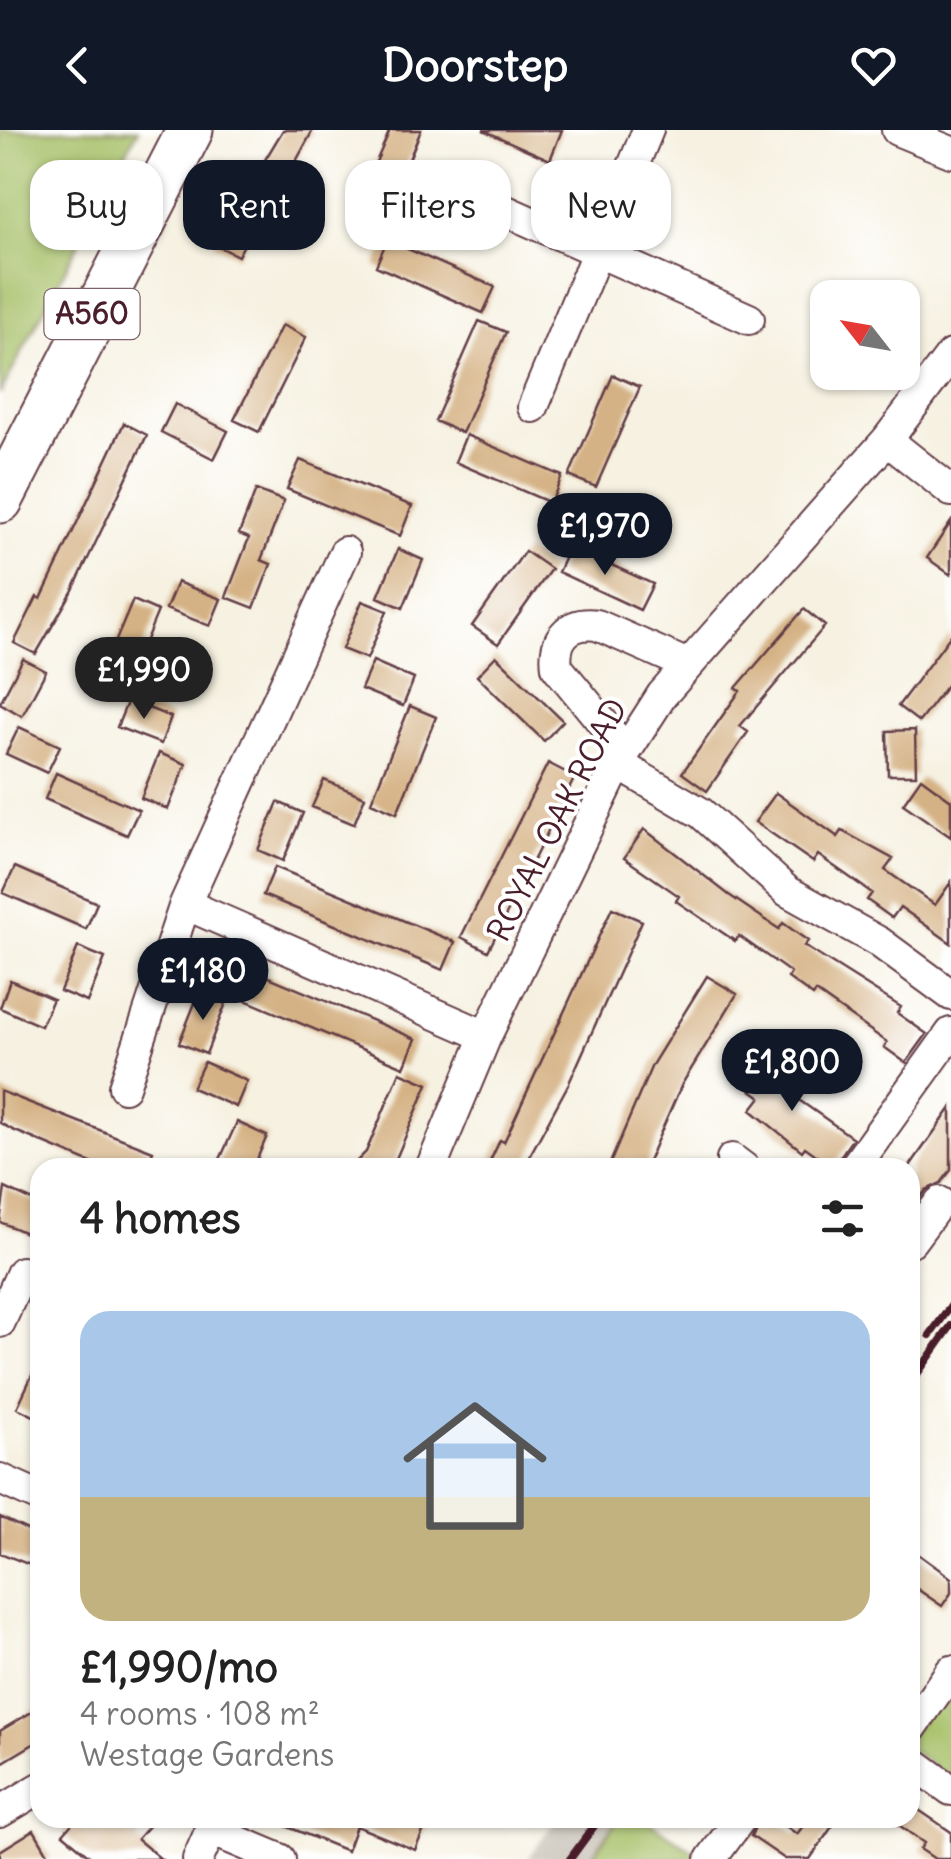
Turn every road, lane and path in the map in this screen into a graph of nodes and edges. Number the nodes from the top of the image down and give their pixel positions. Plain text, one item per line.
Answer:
1 (190, 130) edge
2 (648, 130) edge
3 (897, 130) edge
4 (951, 152) edge
5 (511, 213) edge
6 (598, 252) junction
7 (749, 319) dead end
8 (951, 354) edge
9 (533, 407) dead end
10 (887, 440) junction
11 (951, 491) edge
12 (0, 500) edge
13 (344, 552) dead end
14 (688, 665) junction
15 (622, 758) junction
16 (185, 904) junction
17 (951, 994) edge
18 (486, 1036) junction
19 (946, 1051) edge
20 (124, 1088) dead end
21 (435, 1158) edge
22 (862, 1158) edge
23 (940, 1202) dead end
24 (920, 1228) edge
25 (22, 1272) dead end
26 (0, 1322) edge
27 (0, 1479) edge
28 (30, 1492) edge
29 (951, 1671) edge
30 (920, 1716) edge
31 (920, 1767) edge
32 (951, 1790) edge
33 (30, 1794) edge
34 (0, 1812) edge
35 (211, 1828) edge
36 (221, 1828) edge
37 (734, 1828) edge
38 (198, 1859) edge
39 (280, 1859) edge
40 (712, 1859) edge

1 - 12 highway, A560
2 - 6 street
3 - 4 street
5 - 6 street
6 - 7 street
6 - 9 street
8 - 10 street, ROYAL OAK ROAD
10 - 11 street
10 - 14 street, ROYAL OAK ROAD
13 - 16 street
14 - 15 street, ROYAL OAK ROAD
14 - 15 street
15 - 17 street
15 - 18 street, ROYAL OAK ROAD
16 - 18 street
16 - 20 street
18 - 21 street, ROYAL OAK ROAD
19 - 22 street
23 - 24 street
25 - 26 street
27 - 28 street
29 - 30 street
31 - 32 street
33 - 34 street
35 - 38 street
36 - 39 street
37 - 40 street

